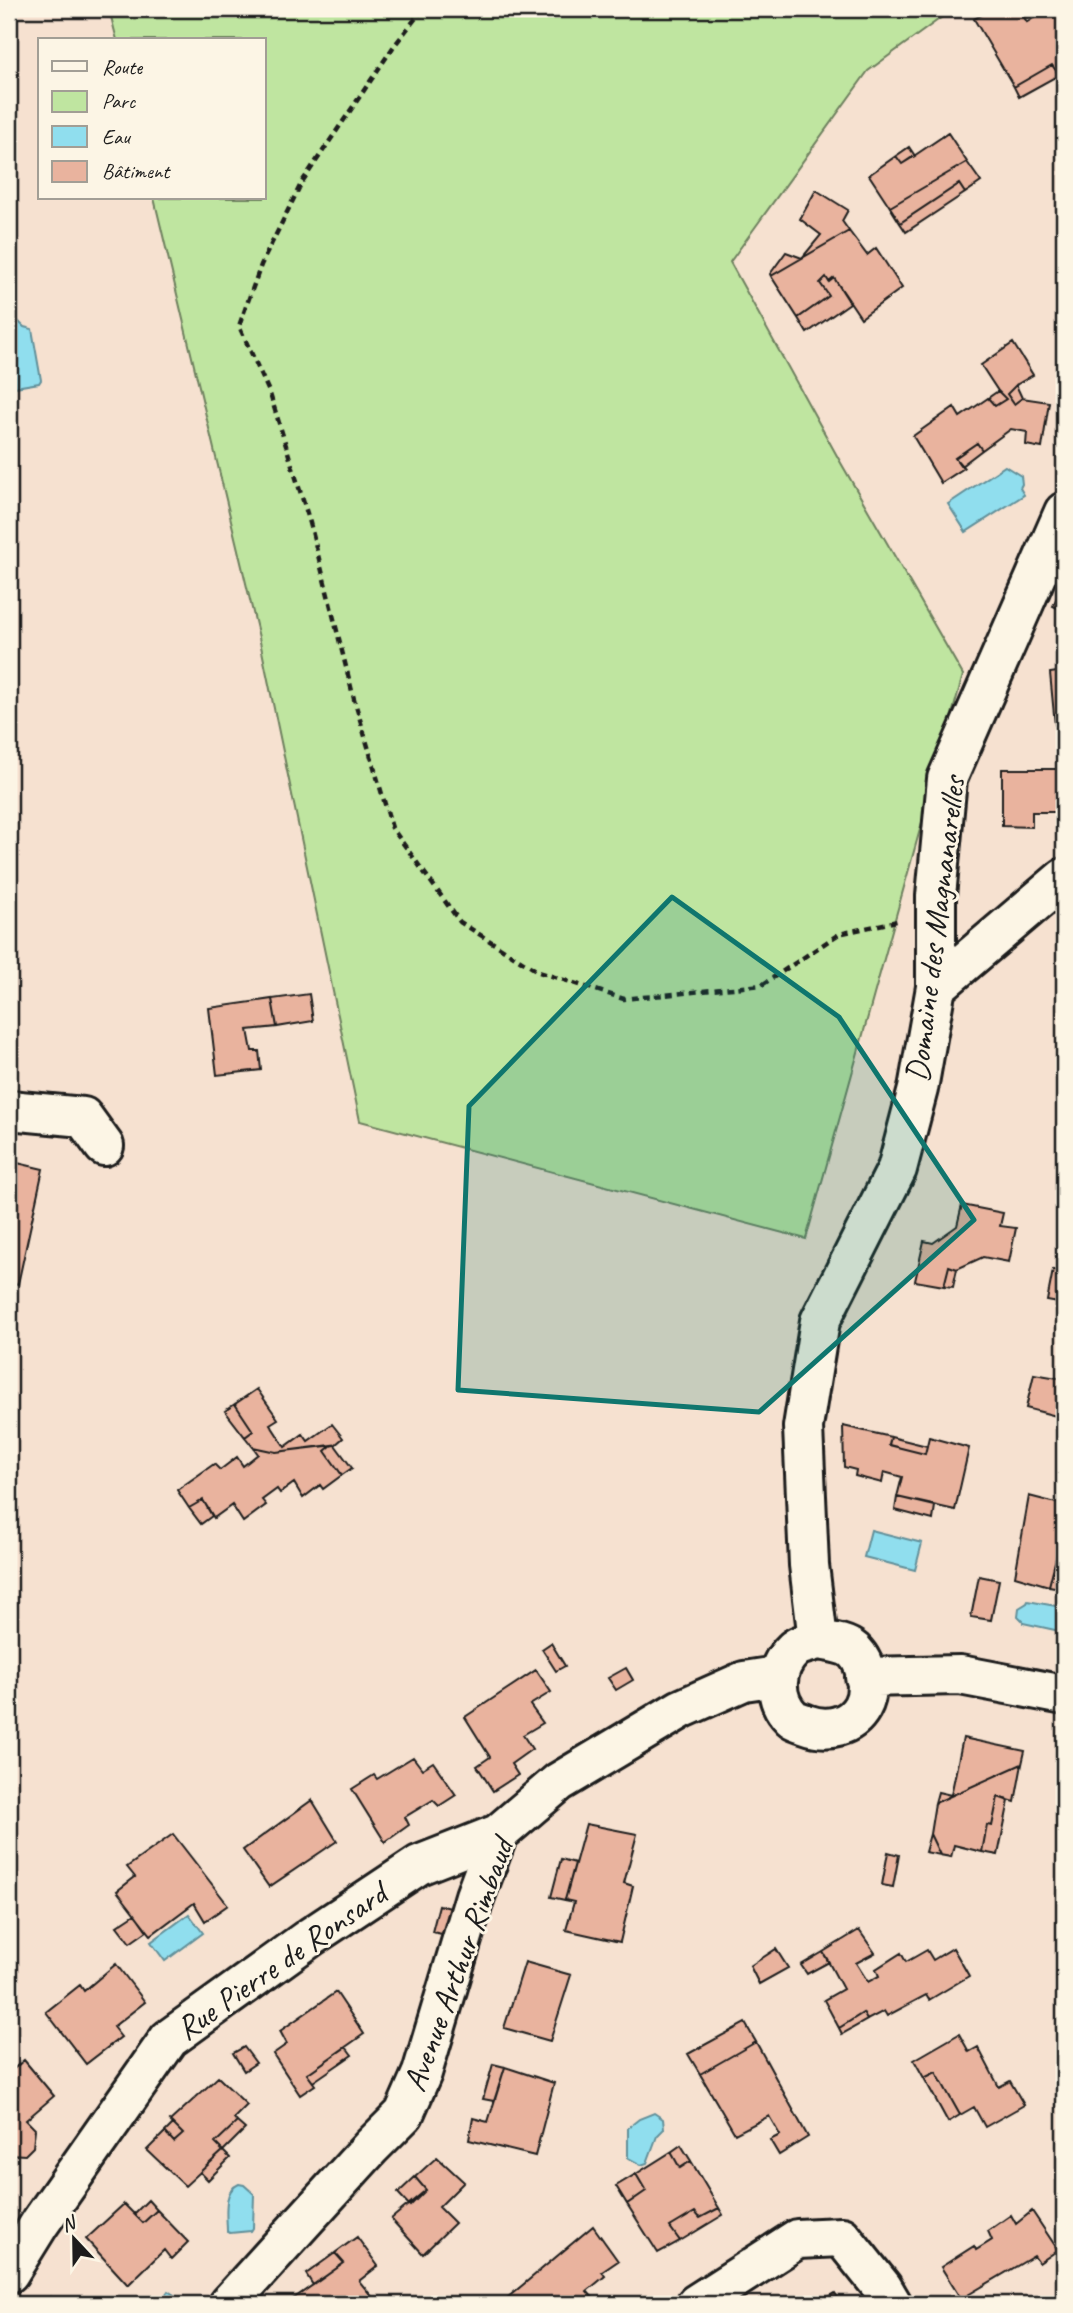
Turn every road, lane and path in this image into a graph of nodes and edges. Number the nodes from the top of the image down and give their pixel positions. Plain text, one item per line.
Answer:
1 (423, 9) edge
2 (1064, 512) edge
3 (1064, 878) edge
4 (936, 919) junction
5 (936, 987) junction
6 (9, 1110) edge
7 (104, 1146) dead end
8 (818, 1640) junction
9 (777, 1676) junction
10 (865, 1677) junction
11 (1064, 1695) edge
12 (498, 1834) junction
13 (9, 2273) edge
14 (228, 2304) edge
15 (696, 2304) edge
16 (892, 2304) edge

1 - 4 path
2 - 4 street, Domaine des Magnanarelles
3 - 5 street
4 - 5 street, Domaine des Magnanarelles
5 - 8 street, Domaine des Magnanarelles
6 - 7 street
8 - 9 street
8 - 10 street
9 - 10 street
9 - 12 street, Avenue Arthur Rimbaud
10 - 11 street
12 - 13 street, Rue Pierre de Ronsard
12 - 14 street, Avenue Arthur Rimbaud
15 - 16 street

